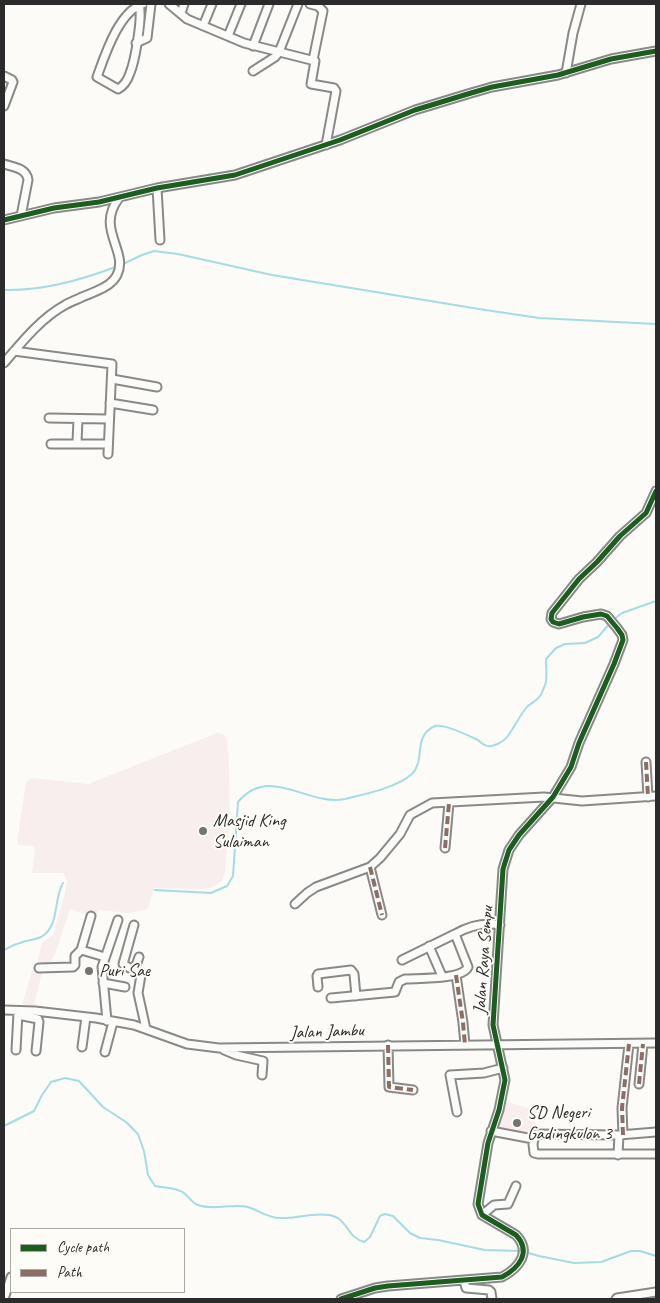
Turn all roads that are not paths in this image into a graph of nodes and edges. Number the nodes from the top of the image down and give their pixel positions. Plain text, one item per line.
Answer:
1 (141, 4) edge
2 (152, 4) edge
3 (169, 4) edge
4 (184, 4) edge
5 (212, 4) edge
6 (241, 4) edge
7 (269, 4) edge
8 (298, 4) edge
9 (310, 4) edge
10 (581, 4) edge
11 (181, 13) junction
12 (203, 26) junction
13 (228, 36) junction
14 (136, 43) junction
15 (254, 46) junction
16 (656, 51) edge
17 (279, 52) junction
18 (313, 60) junction
19 (253, 71) dead end
20 (566, 73) junction
21 (4, 76) edge
22 (4, 106) edge
23 (326, 145) junction
24 (4, 164) edge
25 (157, 188) junction
26 (120, 198) junction
27 (21, 216) junction
28 (4, 220) edge
29 (160, 240) dead end
30 (14, 351) junction
31 (4, 363) edge
32 (112, 379) junction
33 (156, 387) dead end
34 (110, 403) junction
35 (153, 410) dead end
36 (48, 418) dead end
37 (78, 419) junction
38 (108, 420) junction
39 (77, 443) junction
40 (51, 444) dead end
41 (108, 444) junction
42 (108, 454) dead end
43 (656, 491) edge
44 (646, 762) dead end
45 (652, 796) edge
46 (553, 797) junction
47 (449, 803) junction
48 (445, 848) dead end
49 (370, 867) junction
50 (295, 904) dead end
51 (382, 915) dead end
52 (91, 916) dead end
53 (118, 920) dead end
54 (134, 925) dead end
55 (500, 925) junction
56 (455, 934) junction
57 (429, 946) junction
58 (81, 950) junction
59 (105, 957) junction
60 (139, 957) dead end
61 (402, 960) dead end
62 (39, 968) dead end
63 (134, 971) junction
64 (456, 975) junction
65 (442, 976) junction
66 (103, 983) junction
67 (124, 987) dead end
68 (318, 987) dead end
69 (356, 996) junction
70 (330, 998) dead end
71 (4, 1010) edge
72 (18, 1012) junction
73 (86, 1017) junction
74 (110, 1021) junction
75 (146, 1029) junction
76 (656, 1043) edge
77 (630, 1044) junction
78 (643, 1044) junction
79 (388, 1045) junction
80 (465, 1045) junction
81 (497, 1045) junction
82 (82, 1047) dead end
83 (219, 1048) junction
84 (268, 1048) junction
85 (16, 1050) dead end
86 (36, 1051) dead end
87 (105, 1052) dead end
88 (256, 1059) junction
89 (503, 1068) junction
90 (262, 1075) dead end
91 (639, 1084) dead end
92 (413, 1090) dead end
93 (456, 1112) dead end
94 (491, 1131) junction
95 (656, 1132) edge
96 (621, 1135) junction
97 (533, 1139) junction
98 (656, 1154) edge
99 (618, 1155) junction
100 (516, 1186) dead end
101 (482, 1215) junction
102 (10, 1280) edge
103 (464, 1281) junction
104 (656, 1292) edge
105 (4, 1299) edge
106 (341, 1299) edge
107 (492, 1299) edge
108 (616, 1299) edge

1 - 14 street
1 - 14 street
2 - 14 street
3 - 11 street
4 - 11 street
5 - 12 street
6 - 13 street
7 - 15 street
8 - 17 street
9 - 18 street
10 - 20 street
11 - 12 street
12 - 13 street
13 - 15 street
15 - 17 street
16 - 20 street
17 - 18 street
17 - 19 street
18 - 23 street
20 - 23 street
21 - 22 street
23 - 25 street
24 - 27 street
25 - 26 street
25 - 29 street
26 - 27 street
26 - 30 street
27 - 28 street
30 - 31 street
30 - 32 street
32 - 33 street
32 - 34 street
34 - 35 street
34 - 38 street
36 - 37 street
37 - 38 street
37 - 39 street
38 - 41 street
39 - 40 street
39 - 41 street
41 - 42 street
43 - 46 street, Jalan Raya Sempu
44 - 45 street
45 - 46 street
46 - 47 street
46 - 55 street, Jalan Raya Sempu
47 - 48 street
47 - 49 street
49 - 50 street
49 - 51 street
52 - 58 street
53 - 59 street
54 - 63 street
55 - 56 street
55 - 81 street, Jalan Raya Sempu
56 - 57 street
56 - 64 street
57 - 61 street
57 - 65 street
58 - 59 street
58 - 62 street
59 - 66 street
60 - 63 street
63 - 75 street
64 - 65 street
64 - 80 street
65 - 69 street
66 - 67 street
66 - 74 street
68 - 69 street
69 - 70 street
71 - 72 street, Jalan Jambu
72 - 73 street, Jalan Jambu
72 - 85 street
72 - 86 street
73 - 74 street, Jalan Jambu
73 - 82 street
74 - 75 street, Jalan Jambu
74 - 87 street
75 - 83 street, Jalan Jambu
76 - 78 street, Jalan Jambu
77 - 78 street, Jalan Jambu
77 - 81 street, Jalan Jambu
77 - 96 street
78 - 91 street
79 - 80 street, Jalan Jambu
79 - 84 street, Jalan Jambu
79 - 92 street
80 - 81 street, Jalan Jambu
81 - 89 street, Jalan Raya Sempu
83 - 84 street, Jalan Jambu
83 - 88 street
84 - 88 street
88 - 90 street
89 - 93 street
89 - 94 street, Jalan Raya Sempu
94 - 97 street
94 - 101 street, Jalan Raya Sempu
95 - 96 street
96 - 97 street
96 - 99 street
97 - 99 street
98 - 99 street
100 - 101 street
101 - 103 street
102 - 105 street
103 - 106 street
103 - 107 street
104 - 108 street

